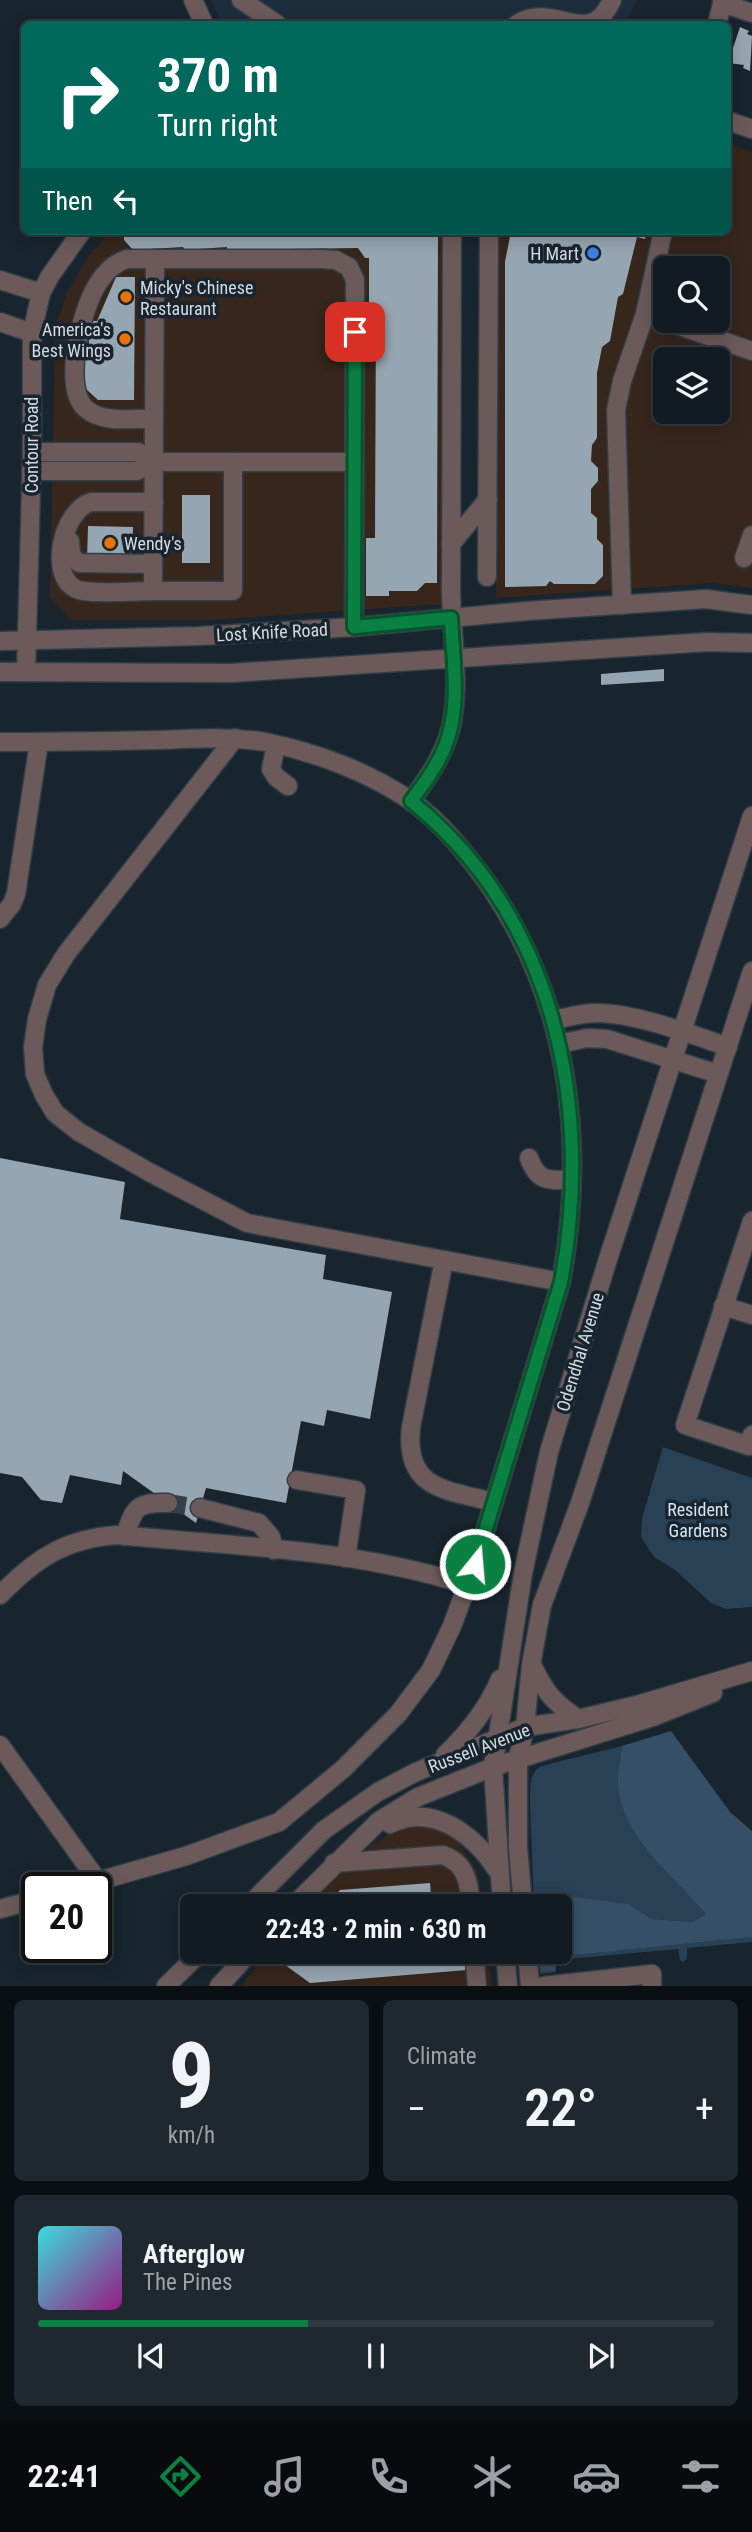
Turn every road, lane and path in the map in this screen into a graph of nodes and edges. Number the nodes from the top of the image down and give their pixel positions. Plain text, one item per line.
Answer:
1 (193, 0) edge
2 (241, 0) edge
3 (612, 0) edge
4 (723, 1) edge
5 (752, 13) edge
6 (203, 21) edge
7 (272, 21) edge
8 (523, 21) edge
9 (575, 21) edge
10 (594, 21) edge
11 (717, 21) edge
12 (731, 122) edge
13 (752, 129) edge
14 (79, 235) edge
15 (452, 235) edge
16 (489, 235) edge
17 (662, 235) edge
18 (155, 259) junction
19 (0, 280) edge
20 (41, 293) junction
21 (645, 314) junction
22 (0, 322) edge
23 (32, 333) junction
24 (752, 351) edge
25 (154, 418) junction
26 (32, 452) junction
27 (154, 462) junction
28 (233, 462) junction
29 (354, 462) junction
30 (32, 471) junction
31 (488, 499) junction
32 (154, 502) junction
33 (88, 503) junction
34 (752, 535) edge
35 (451, 544) junction
36 (744, 558) dead end
37 (153, 564) junction
38 (487, 577) dead end
39 (153, 591) junction
40 (752, 604) edge
41 (622, 605) junction
42 (451, 618) junction
43 (354, 627) junction
44 (28, 641) junction
45 (0, 642) edge
46 (752, 643) edge
47 (453, 660) junction
48 (0, 672) edge
49 (26, 672) junction
50 (236, 738) junction
51 (0, 742) edge
52 (39, 742) junction
53 (276, 745) junction
54 (288, 786) dead end
55 (411, 801) junction
56 (752, 816) edge
57 (0, 919) edge
58 (752, 971) edge
59 (554, 1020) junction
60 (682, 1031) junction
61 (559, 1044) junction
62 (728, 1047) junction
63 (673, 1059) junction
64 (718, 1074) junction
65 (529, 1157) dead end
66 (571, 1180) junction
67 (752, 1221) edge
68 (444, 1261) junction
69 (561, 1282) junction
70 (723, 1306) junction
71 (752, 1315) edge
72 (752, 1435) edge
73 (298, 1480) dead end
74 (494, 1502) junction
75 (168, 1503) tunnel mouth
76 (200, 1508) tunnel mouth
77 (125, 1536) junction
78 (274, 1550) junction
79 (346, 1558) junction
80 (467, 1585) junction
81 (0, 1595) edge
82 (511, 1650) junction
83 (531, 1665) junction
84 (752, 1671) edge
85 (752, 1678) edge
86 (579, 1719) junction
87 (525, 1727) junction
88 (496, 1738) junction
89 (0, 1745) edge
90 (518, 1758) junction
91 (438, 1763) junction
92 (493, 1767) junction
93 (353, 1845) junction
94 (334, 1863) junction
95 (498, 1871) junction
96 (92, 1872) edge
97 (112, 1877) edge
98 (260, 1894) edge
99 (304, 1894) edge
100 (469, 1894) edge
101 (501, 1894) edge
102 (522, 1894) edge
103 (21, 1903) edge
104 (0, 1909) edge
105 (191, 1964) edge
106 (239, 1964) edge
107 (475, 1964) edge
108 (504, 1964) edge
109 (528, 1964) edge
110 (599, 1983) edge
111 (173, 1984) edge
112 (563, 1985) edge
113 (219, 1986) edge
114 (477, 1986) edge
115 (503, 1986) edge
116 (530, 1986) edge
117 (543, 1986) edge
118 (652, 1986) edge

1 - 6 street
2 - 7 street
3 - 10 street
4 - 5 street
4 - 11 street
8 - 9 street
12 - 13 street
14 - 20 street, Contour Road
15 - 35 street
16 - 31 street
17 - 21 street
18 - 25 street
18 - 25 street
18 - 29 street
19 - 20 street
20 - 23 street, Contour Road
21 - 24 street
21 - 41 street
22 - 23 street
23 - 26 street, Contour Road
25 - 27 street
26 - 27 street
26 - 30 street, Contour Road
27 - 28 street
27 - 30 street
27 - 32 street
28 - 29 street
28 - 39 street
29 - 43 street
30 - 44 street, Contour Road
31 - 35 street
31 - 38 street
32 - 33 street
32 - 37 street
33 - 37 street
33 - 39 street
34 - 36 street
35 - 42 street
37 - 39 street
40 - 41 street, Lost Knife Road
41 - 42 street, Lost Knife Road
42 - 43 street, Lost Knife Road
42 - 47 street
43 - 44 street, Lost Knife Road
44 - 45 street, Lost Knife Road
44 - 49 street, Contour Road
46 - 47 street
47 - 49 street
47 - 55 street
48 - 49 street
50 - 52 street
50 - 53 street
50 - 68 street
51 - 52 street
52 - 57 street
53 - 54 street
53 - 55 street
55 - 59 street
56 - 60 street, Odendhal Avenue
58 - 62 street
59 - 60 street
59 - 61 street
60 - 62 street
60 - 63 street, Odendhal Avenue
61 - 63 street
61 - 66 street
62 - 64 street
63 - 64 street
63 - 82 street, Odendhal Avenue
64 - 83 street
65 - 66 street
66 - 69 street
67 - 70 street
68 - 69 street
68 - 74 street
69 - 74 street
70 - 71 street
70 - 72 street
73 - 79 street
74 - 80 street
75 - 77 street
76 - 78 street
77 - 78 street
77 - 81 street
78 - 79 street
79 - 80 street
80 - 97 street
82 - 88 street, Odendhal Avenue
82 - 91 street
83 - 86 street
83 - 87 street
84 - 86 street, Russell Avenue
85 - 90 street, Russell Avenue
86 - 87 street, Russell Avenue
87 - 88 street, Russell Avenue
87 - 90 street
88 - 91 street, Russell Avenue
88 - 92 street, Odendhal Avenue
89 - 96 street
90 - 92 street, Russell Avenue
90 - 102 street
91 - 98 street, Russell Avenue
92 - 93 street, Russell Avenue
92 - 95 street, Odendhal Avenue
93 - 94 street, Russell Avenue
93 - 95 street
94 - 99 street, Russell Avenue
94 - 100 street
95 - 101 street, Odendhal Avenue
103 - 104 street
105 - 111 street
106 - 113 street
107 - 114 street
108 - 115 street
109 - 116 street
110 - 112 street
110 - 118 street
112 - 117 street

